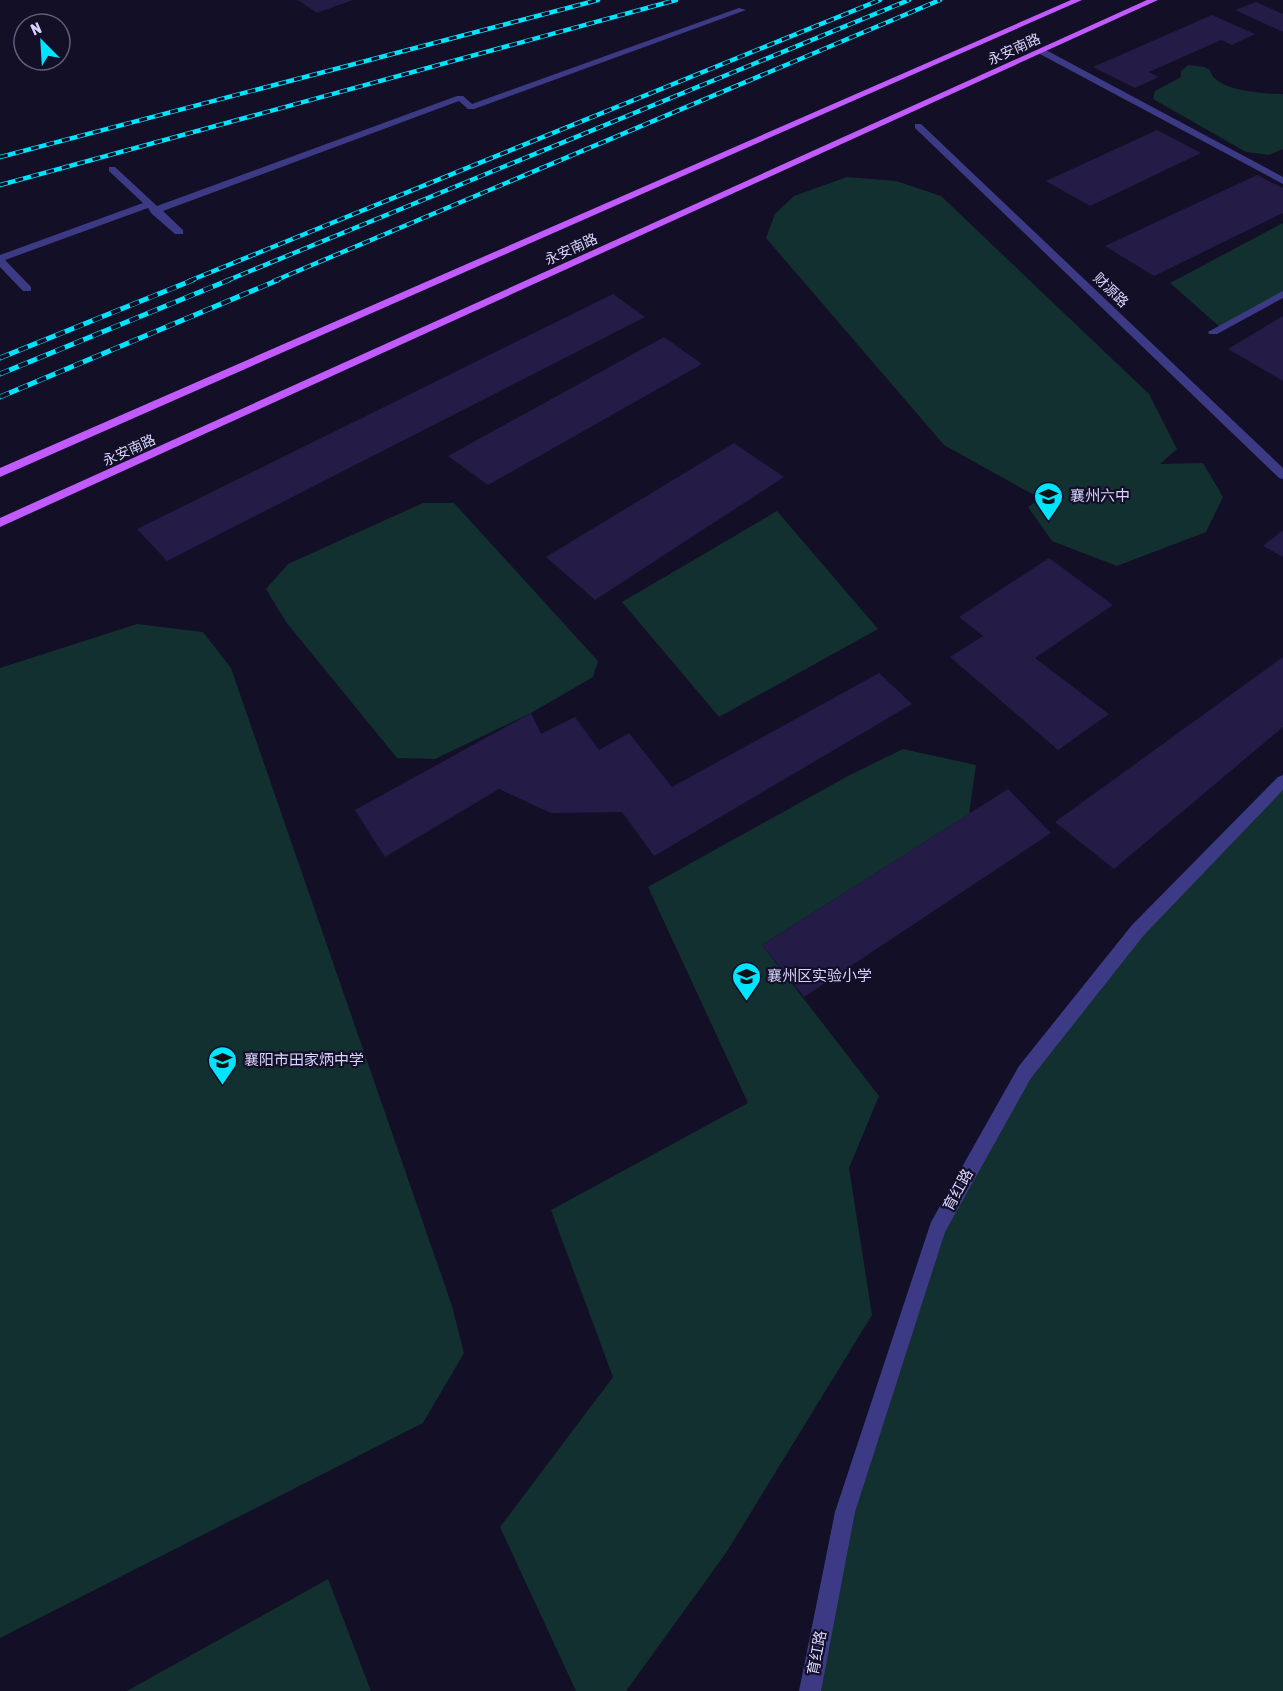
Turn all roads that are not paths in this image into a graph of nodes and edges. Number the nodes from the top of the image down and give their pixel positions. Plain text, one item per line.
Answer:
1 (1078, 0) edge
2 (1154, 0) edge
3 (742, 10) dead end
4 (1041, 51) junction
5 (918, 126) dead end
6 (112, 169) dead end
7 (1283, 182) edge
8 (152, 208) junction
9 (179, 232) dead end
10 (0, 260) edge
11 (27, 289) dead end
12 (1283, 294) edge
13 (1213, 332) dead end
14 (0, 473) edge
15 (1283, 475) edge
16 (0, 523) edge
17 (1283, 781) edge
18 (810, 1691) edge

1 - 14 main road, 永安南路
2 - 4 main road, 永安南路
3 - 8 street
4 - 7 street
4 - 16 main road, 永安南路
5 - 15 street, 财源路
6 - 8 street
8 - 9 street
8 - 10 street
10 - 11 street
12 - 13 street
17 - 18 street, 育红路

